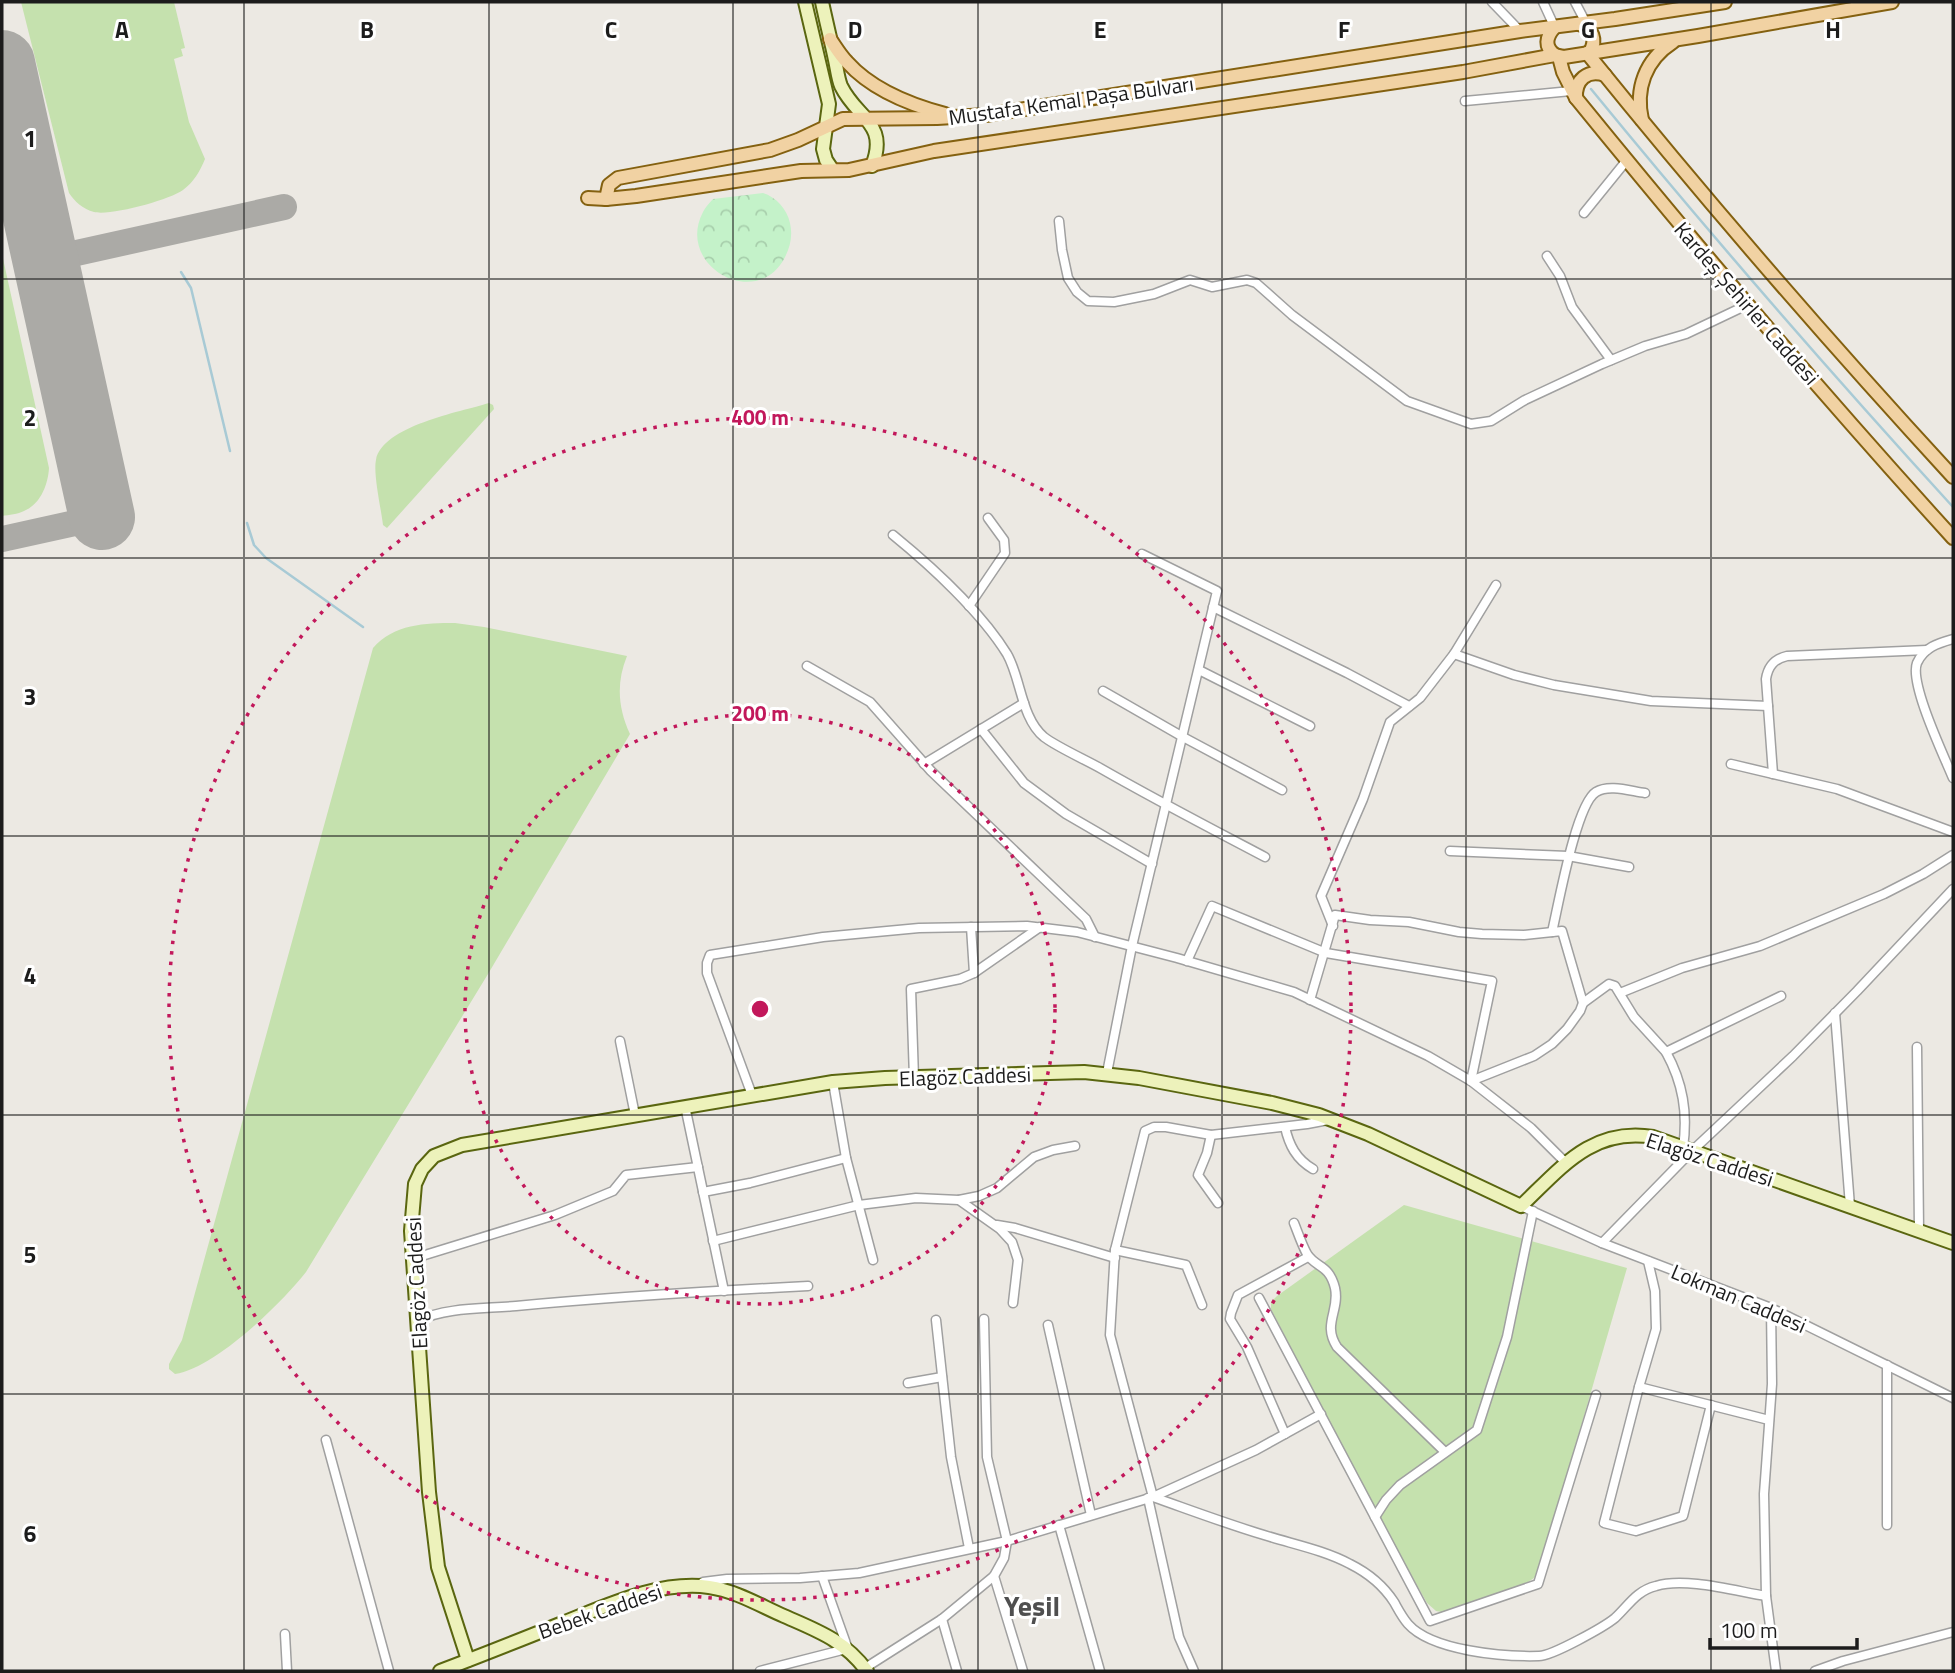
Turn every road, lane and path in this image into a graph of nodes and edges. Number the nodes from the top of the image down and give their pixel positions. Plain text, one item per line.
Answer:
1 (806, 2) edge
2 (822, 2) edge
3 (1492, 2) edge
4 (1543, 2) edge
5 (1575, 2) edge
6 (1725, 2) edge
7 (1892, 2) edge
8 (1582, 24) junction
9 (1554, 28) junction
10 (1520, 32) junction
11 (830, 39) junction
12 (1678, 39) junction
13 (1588, 52) junction
14 (1557, 56) junction
15 (1605, 75) junction
16 (1574, 94) junction
17 (1465, 101) dead end
18 (959, 117) junction
19 (867, 119) junction
20 (1643, 120) junction
21 (827, 126) junction
22 (1627, 160) junction
23 (872, 166) junction
24 (832, 169) junction
25 (588, 198) dead end
26 (606, 199) junction
27 (1584, 214) dead end
28 (1059, 221) dead end
29 (1547, 256) dead end
30 (1747, 305) junction
31 (1611, 360) junction
32 (1953, 477) edge
33 (988, 518) dead end
34 (893, 535) dead end
35 (1953, 538) edge
36 (1142, 554) dead end
37 (1496, 585) dead end
38 (969, 606) junction
39 (1213, 607) junction
40 (1953, 639) edge
41 (1927, 650) junction
42 (1454, 654) junction
43 (807, 666) dead end
44 (1199, 670) junction
45 (1103, 691) dead end
46 (1024, 703) junction
47 (1409, 706) junction
48 (1768, 706) junction
49 (1310, 726) dead end
50 (981, 729) junction
51 (1183, 737) junction
52 (924, 764) junction
53 (1731, 764) dead end
54 (1773, 774) junction
55 (1953, 778) edge
56 (1282, 790) dead end
57 (1645, 793) dead end
58 (1166, 806) junction
59 (1953, 832) edge
60 (1450, 851) dead end
61 (1953, 855) edge
62 (1568, 856) junction
63 (1265, 857) dead end
64 (1152, 864) junction
65 (1629, 867) dead end
66 (1953, 889) edge
67 (1333, 926) junction
68 (971, 927) junction
69 (1040, 927) junction
70 (1552, 932) junction
71 (1095, 937) junction
72 (1132, 946) junction
73 (1326, 953) junction
74 (1187, 961) junction
75 (974, 973) junction
76 (1620, 993) junction
77 (1781, 996) dead end
78 (1310, 1000) junction
79 (1583, 1003) junction
80 (1835, 1013) junction
81 (620, 1041) dead end
82 (1917, 1047) dead end
83 (1666, 1052) junction
84 (1107, 1073) junction
85 (914, 1078) junction
86 (833, 1082) junction
87 (1471, 1082) junction
88 (752, 1095) junction
89 (685, 1106) junction
90 (635, 1115) junction
91 (1331, 1119) junction
92 (1285, 1127) junction
93 (1211, 1135) junction
94 (1075, 1146) dead end
95 (1688, 1149) junction
96 (846, 1158) junction
97 (1566, 1163) junction
98 (698, 1167) junction
99 (1313, 1169) dead end
100 (703, 1192) junction
101 (959, 1200) junction
102 (1218, 1203) dead end
103 (859, 1205) junction
104 (1850, 1206) junction
105 (1527, 1209) junction
106 (1294, 1223) dead end
107 (994, 1224) junction
108 (1919, 1230) junction
109 (713, 1241) junction
110 (1602, 1243) junction
111 (1953, 1243) edge
112 (1115, 1254) junction
113 (1308, 1257) junction
114 (412, 1259) junction
115 (873, 1260) dead end
116 (1648, 1261) junction
117 (808, 1286) dead end
118 (724, 1291) junction
119 (1259, 1298) dead end
120 (1013, 1303) dead end
121 (1202, 1305) dead end
122 (1771, 1308) junction
123 (984, 1319) dead end
124 (936, 1320) dead end
125 (417, 1321) junction
126 (1048, 1325) dead end
127 (1886, 1366) junction
128 (942, 1377) junction
129 (908, 1383) dead end
130 (1639, 1387) junction
131 (1596, 1395) dead end
132 (1953, 1398) edge
133 (1711, 1405) junction
134 (1321, 1414) junction
135 (1769, 1420) junction
136 (1285, 1434) junction
137 (326, 1440) dead end
138 (1445, 1452) junction
139 (1151, 1498) junction
140 (1091, 1515) junction
141 (1375, 1517) junction
142 (1059, 1525) junction
143 (1887, 1525) dead end
144 (1007, 1541) junction
145 (969, 1548) junction
146 (822, 1576) junction
147 (995, 1576) junction
148 (686, 1585) junction
149 (1766, 1596) junction
150 (942, 1619) junction
151 (1953, 1632) edge
152 (285, 1634) dead end
153 (848, 1650) junction
154 (468, 1660) junction
155 (866, 1670) edge
156 (287, 1671) edge
157 (389, 1671) edge
158 (440, 1671) edge
159 (760, 1671) edge
160 (957, 1671) edge
161 (1023, 1671) edge
162 (1100, 1671) edge
163 (1194, 1671) edge
164 (1776, 1671) edge
165 (1815, 1671) edge

1 - 21 street
2 - 11 street
3 - 10 street
4 - 9 street
5 - 8 street
6 - 8 main road
7 - 12 main road
8 - 9 main road
8 - 13 main road
9 - 10 main road, Mustafa Kemal Paşa Bulvarı
9 - 14 main road
10 - 18 main road, Mustafa Kemal Paşa Bulvarı
11 - 18 main road
11 - 19 street
12 - 13 main road
12 - 20 main road
13 - 14 main road
13 - 15 main road, Kardeş Şehirler Caddesi
14 - 16 main road, Kardeş Şehirler Caddesi
14 - 23 main road, Mustafa Kemal Paşa Bulvarı
15 - 16 main road
15 - 20 main road, Kardeş Şehirler Caddesi
16 - 17 street
16 - 22 main road, Kardeş Şehirler Caddesi
18 - 19 main road, Mustafa Kemal Paşa Bulvarı
19 - 21 main road, Mustafa Kemal Paşa Bulvarı
19 - 23 street
20 - 32 main road, Kardeş Şehirler Caddesi
21 - 24 street
21 - 26 main road, Mustafa Kemal Paşa Bulvarı
22 - 27 street
22 - 30 main road, Kardeş Şehirler Caddesi
23 - 24 main road, Mustafa Kemal Paşa Bulvarı
24 - 26 main road, Mustafa Kemal Paşa Bulvarı
25 - 26 main road, Mustafa Kemal Paşa Bulvarı
28 - 31 street
29 - 31 street
30 - 31 street
30 - 35 main road, Kardeş Şehirler Caddesi
33 - 38 street
34 - 38 street
36 - 39 street
37 - 42 street
38 - 46 street
39 - 44 street
39 - 47 street
40 - 41 street
41 - 48 street
41 - 55 street
42 - 47 street
42 - 48 street
43 - 52 street
44 - 49 street
44 - 51 street
45 - 51 street
46 - 50 street
46 - 58 street
47 - 67 street
48 - 54 street
50 - 52 street
50 - 64 street
51 - 56 street
51 - 58 street
52 - 71 street
53 - 54 street
54 - 59 street
57 - 62 street
58 - 63 street
58 - 64 street
60 - 62 street
61 - 76 street
62 - 65 street
62 - 70 street
64 - 72 street
66 - 80 street
67 - 70 street
67 - 73 street
68 - 69 street
68 - 75 street
68 - 88 street
69 - 71 street
69 - 75 street
70 - 79 street
71 - 72 street
72 - 74 street
72 - 84 street
73 - 74 street
73 - 78 street
73 - 87 street
74 - 78 street
75 - 85 street
76 - 79 street
76 - 83 street
77 - 83 street
78 - 87 street
79 - 87 street
80 - 95 street
80 - 104 street
81 - 90 street
82 - 108 street
83 - 95 street
84 - 85 street, Elagöz Caddesi
84 - 91 street, Elagöz Caddesi
85 - 86 street, Elagöz Caddesi
86 - 88 street, Elagöz Caddesi
86 - 96 street
87 - 97 street
88 - 89 street, Elagöz Caddesi
89 - 90 street, Elagöz Caddesi
89 - 98 street
90 - 114 street, Elagöz Caddesi
91 - 92 street
91 - 105 street, Elagöz Caddesi
92 - 93 street
92 - 99 street
93 - 102 street
93 - 112 street
94 - 101 street
95 - 97 street, Elagöz Caddesi
95 - 104 street, Elagöz Caddesi
95 - 110 street
96 - 100 street
96 - 103 street
97 - 105 street, Elagöz Caddesi
98 - 100 street
98 - 114 street
100 - 109 street
101 - 103 street
101 - 107 street
103 - 109 street
103 - 115 street
104 - 108 street, Elagöz Caddesi
105 - 110 street, Lokman Caddesi
105 - 138 street
106 - 113 street
107 - 112 street
107 - 120 street
108 - 111 street, Elagöz Caddesi
109 - 118 street
110 - 116 street, Lokman Caddesi
112 - 121 street
112 - 139 street
113 - 136 street
113 - 138 street
114 - 125 street, Elagöz Caddesi
116 - 122 street, Lokman Caddesi
116 - 130 street
117 - 118 street
118 - 125 street
119 - 134 street
122 - 127 street, Lokman Caddesi
122 - 135 street
123 - 144 street
124 - 128 street
125 - 154 street, Elagöz Caddesi
126 - 140 street
127 - 132 street, Lokman Caddesi
127 - 143 street
128 - 129 street
128 - 145 street
130 - 133 street
130 - 133 street
131 - 141 street
133 - 135 street
134 - 136 street
134 - 141 street
135 - 149 street
136 - 139 street
137 - 157 street
138 - 141 street
139 - 140 street
139 - 149 street
139 - 163 street
140 - 142 street
142 - 144 street
142 - 162 street
144 - 145 street
144 - 147 street
145 - 146 street
146 - 148 street
146 - 153 street
147 - 150 street
147 - 161 street
148 - 153 street, Bebek Caddesi
148 - 154 street, Bebek Caddesi
149 - 164 street
150 - 155 street
150 - 160 street
151 - 165 street
152 - 156 street
153 - 155 street, Bebek Caddesi
153 - 159 street
154 - 158 street, Bebek Caddesi

